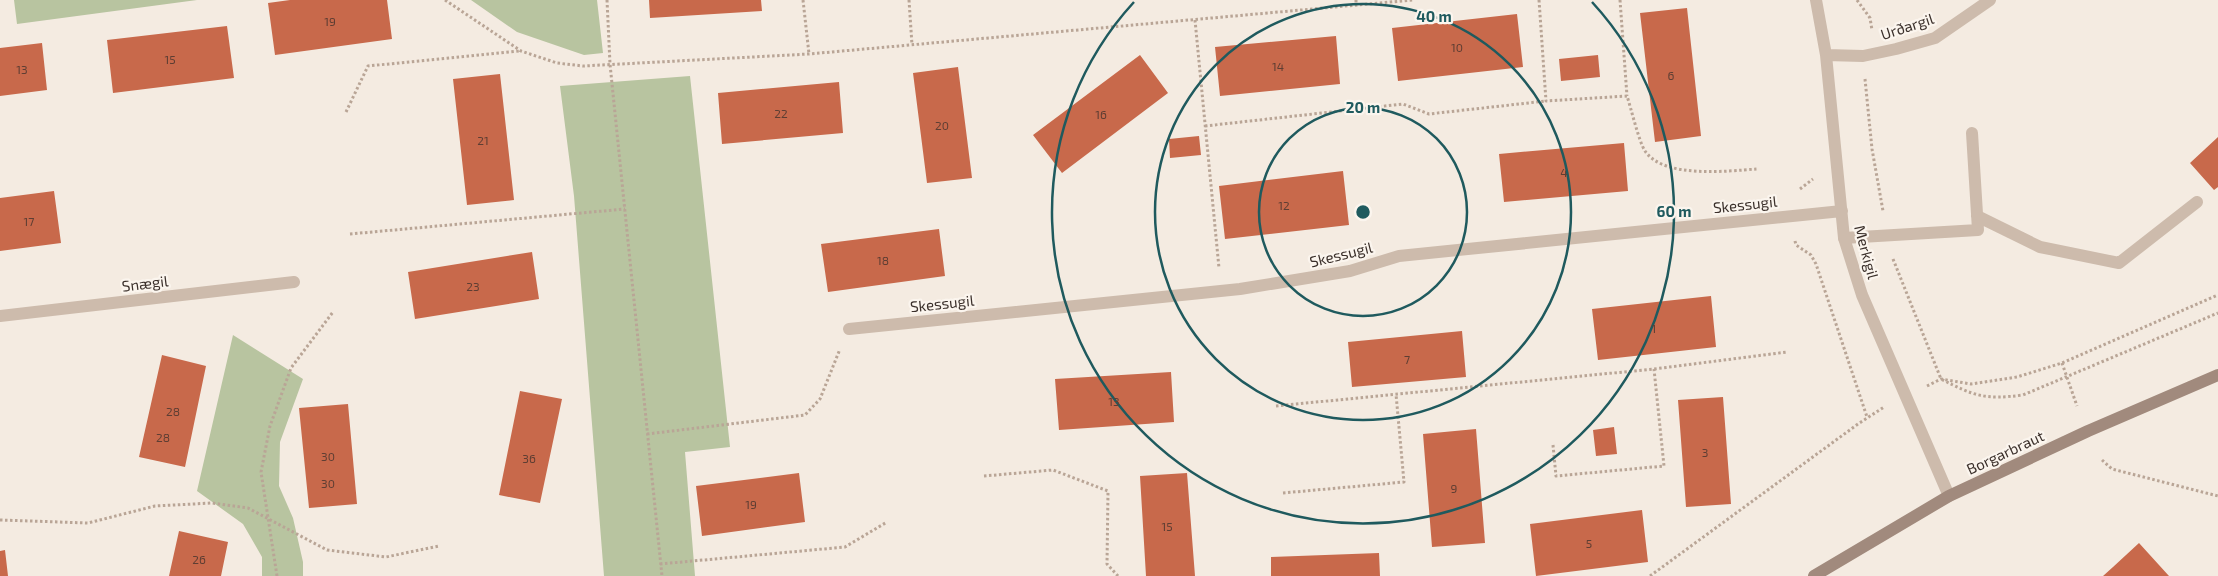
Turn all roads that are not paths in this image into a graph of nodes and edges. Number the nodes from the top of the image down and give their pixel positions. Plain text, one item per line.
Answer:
1 (1816, 0) edge
2 (1990, 0) edge
3 (1826, 55) junction
4 (1972, 133) dead end
5 (2197, 202) dead end
6 (1842, 210) junction
7 (1977, 216) junction
8 (1844, 238) junction
9 (294, 282) dead end
10 (0, 316) edge
11 (849, 329) road end
12 (2218, 376) edge
13 (1949, 496) junction
14 (1814, 576) edge

1 - 3 street, Merkigil
2 - 3 street, Urðargil
3 - 6 street, Merkigil
4 - 7 street
5 - 7 street
6 - 8 street, Merkigil
6 - 11 street, Skessugil
7 - 8 street
8 - 13 street, Merkigil
9 - 10 street, Snægil
12 - 13 street, Borgarbraut
13 - 14 street, Borgarbraut

